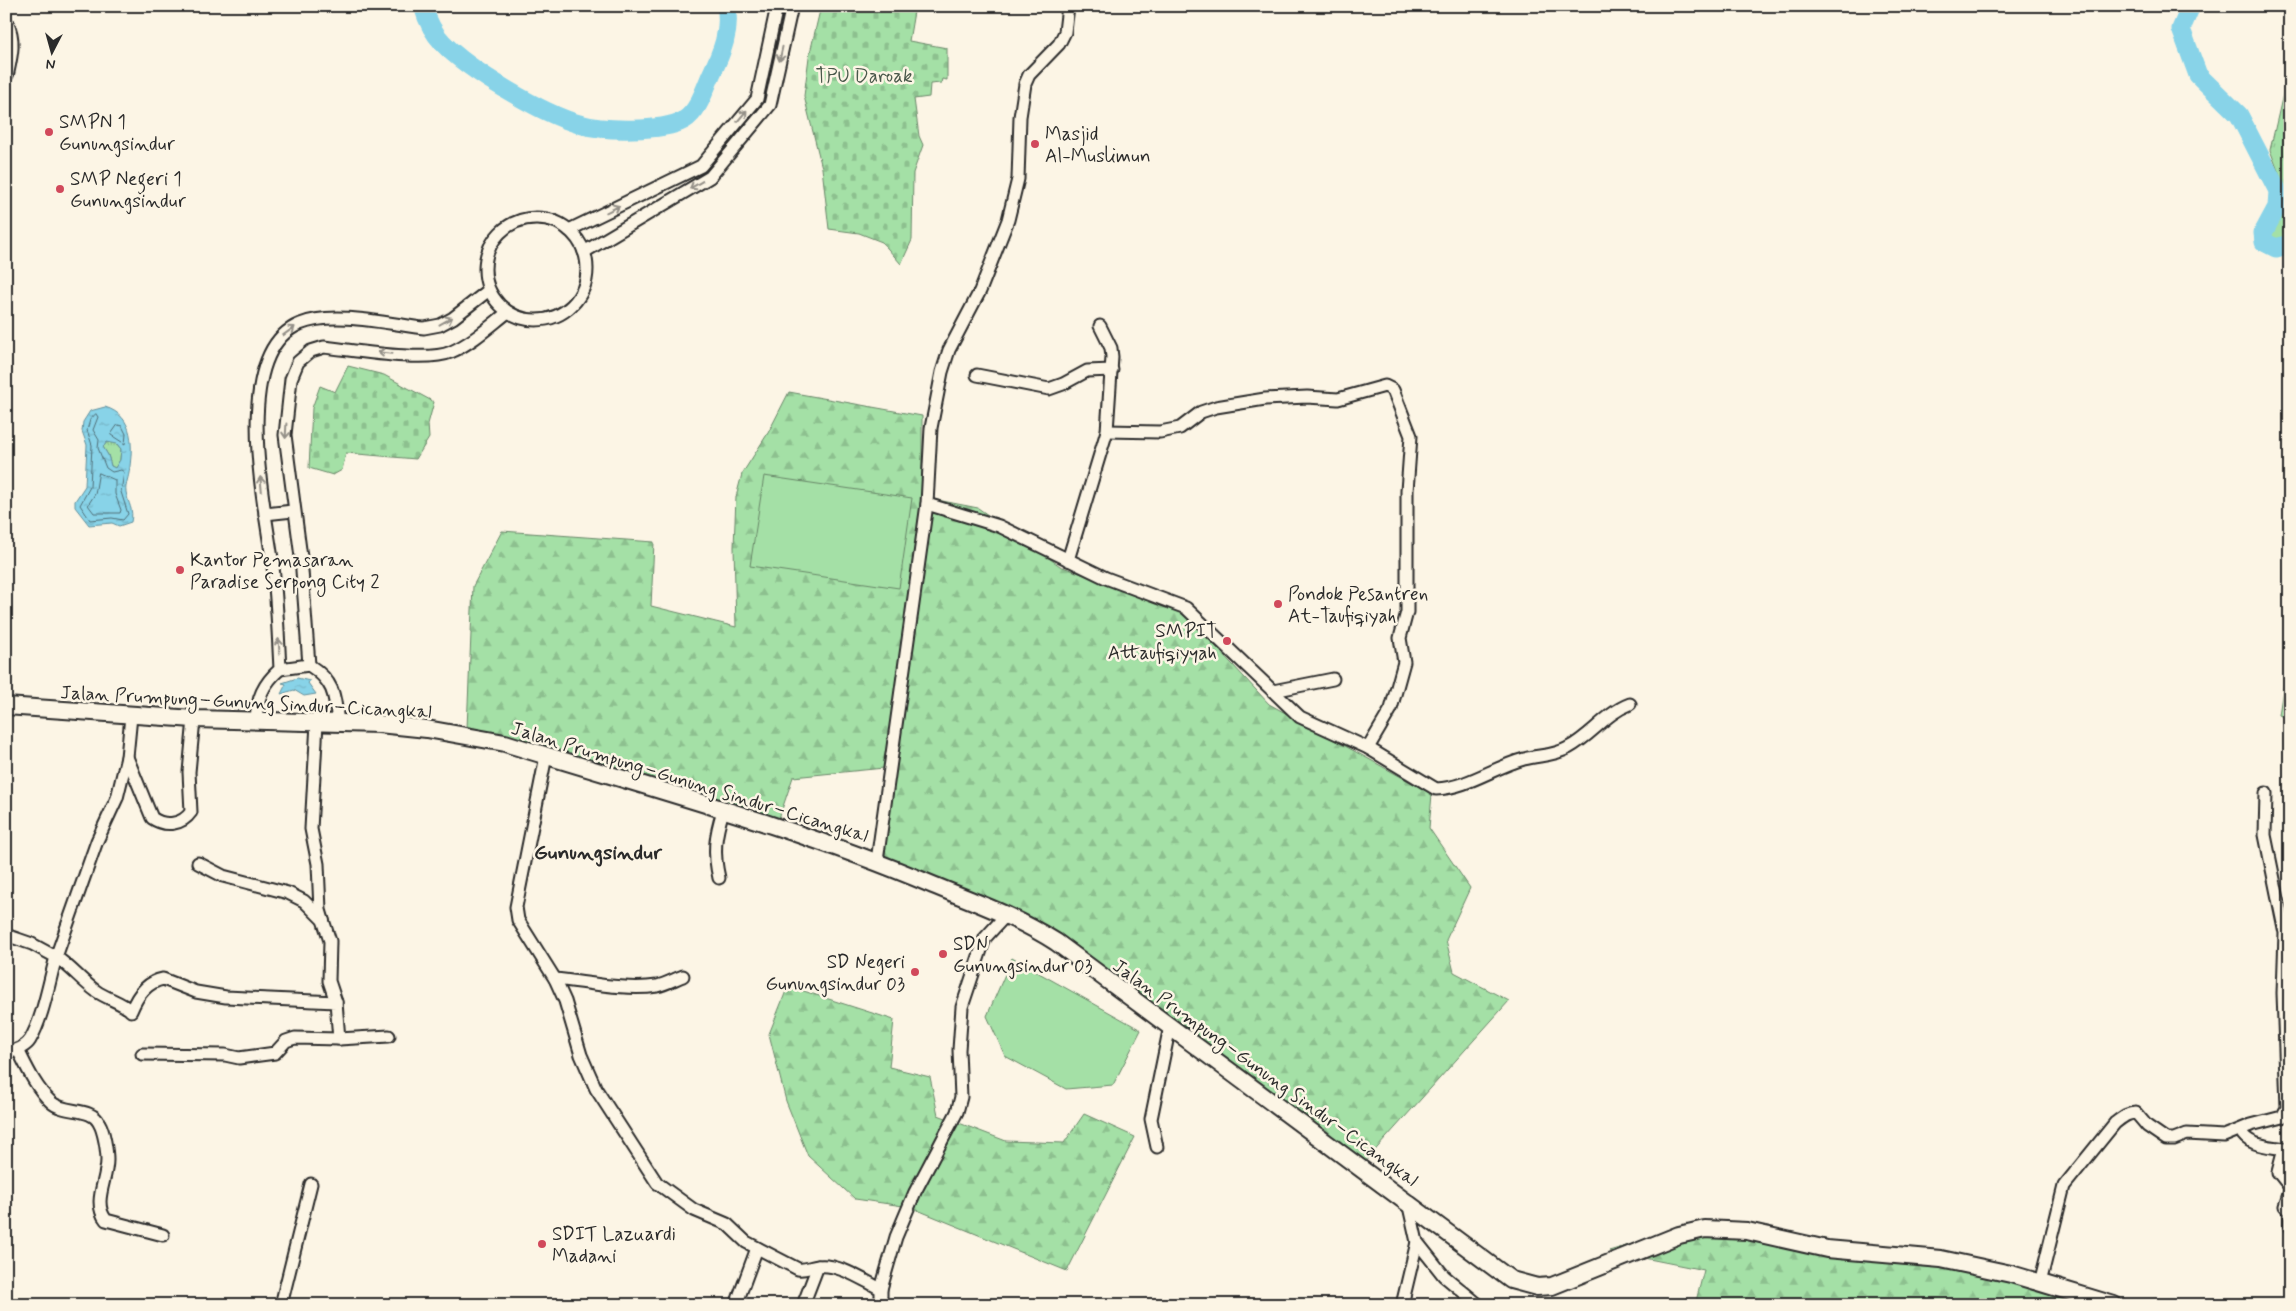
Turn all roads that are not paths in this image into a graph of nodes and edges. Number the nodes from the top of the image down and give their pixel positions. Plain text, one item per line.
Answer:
1 (777, 6) edge
2 (792, 6) edge
3 (1068, 6) edge
4 (6, 24) edge
5 (6, 74) edge
6 (569, 230) junction
7 (584, 252) junction
8 (489, 290) junction
9 (508, 312) junction
10 (1100, 326) dead end
11 (1112, 370) junction
12 (977, 375) dead end
13 (1107, 431) junction
14 (927, 504) junction
15 (293, 511) junction
16 (265, 514) junction
17 (1068, 560) junction
18 (309, 666) junction
19 (280, 668) junction
20 (1333, 679) dead end
21 (1273, 691) junction
22 (1630, 704) dead end
23 (6, 706) edge
24 (131, 716) junction
25 (194, 719) junction
26 (256, 721) junction
27 (317, 723) junction
28 (338, 723) junction
29 (1368, 748) junction
30 (546, 756) junction
31 (127, 757) junction
32 (2266, 793) dead end
33 (723, 811) junction
34 (877, 861) junction
35 (198, 863) dead end
36 (718, 878) dead end
37 (1007, 914) junction
38 (323, 920) junction
39 (6, 935) edge
40 (56, 957) junction
41 (683, 976) dead end
42 (556, 979) junction
43 (336, 1002) junction
44 (1170, 1026) junction
45 (389, 1036) dead end
46 (339, 1039) junction
47 (18, 1050) junction
48 (6, 1054) edge
49 (142, 1054) dead end
50 (2241, 1131) junction
51 (1157, 1147) dead end
52 (311, 1184) dead end
53 (2290, 1189) edge
54 (1408, 1202) junction
55 (2290, 1228) edge
56 (163, 1235) dead end
57 (1417, 1242) junction
58 (757, 1248) junction
59 (818, 1266) junction
60 (2040, 1282) junction
61 (881, 1288) junction
62 (280, 1305) edge
63 (736, 1305) edge
64 (803, 1305) edge
65 (882, 1305) edge
66 (1402, 1305) edge
67 (1478, 1305) edge
68 (2114, 1305) edge

6 -> 1 street
2 -> 7 street
3 - 14 street
4 - 5 street
6 - 7 street
6 - 8 street
7 - 9 street
8 - 9 street
16 -> 8 street
9 -> 15 street
10 - 11 street
11 - 12 street
11 - 13 street
13 - 17 street
13 - 29 street
14 - 17 street
14 - 34 street
15 - 16 street
15 - 18 street
19 -> 16 street
17 - 21 street
18 - 19 street
18 - 28 street
19 - 26 street
20 - 21 street
21 - 29 street
22 - 29 street
23 - 24 main road, Jalan Prumpung–Gunung Sindur–Cicangkal
24 - 25 main road, Jalan Prumpung–Gunung Sindur–Cicangkal
24 - 31 street
25 - 26 main road, Jalan Prumpung–Gunung Sindur–Cicangkal
25 - 31 street
26 - 27 main road, Jalan Prumpung–Gunung Sindur–Cicangkal
27 - 28 main road, Jalan Prumpung–Gunung Sindur–Cicangkal
27 - 38 street
28 - 30 main road, Jalan Prumpung–Gunung Sindur–Cicangkal
30 - 33 main road, Jalan Prumpung–Gunung Sindur–Cicangkal
30 - 42 street
31 - 40 street
32 - 50 street
33 - 34 main road, Jalan Prumpung–Gunung Sindur–Cicangkal
33 - 36 street
34 - 37 main road, Jalan Prumpung–Gunung Sindur–Cicangkal
35 - 38 street
37 - 44 main road, Jalan Prumpung–Gunung Sindur–Cicangkal
37 - 61 street
38 - 43 street
39 - 40 street
40 - 43 street
40 - 47 street
41 - 42 street
42 - 58 street
43 - 46 street
44 - 51 street
44 - 54 main road, Jalan Prumpung–Gunung Sindur–Cicangkal
45 - 46 street
46 - 49 street
47 - 48 street
47 - 56 street
50 - 53 street
50 - 60 street
52 - 62 street
53 - 55 street
54 - 57 street
54 - 60 main road, Jalan Prumpung–Gunung Sindur–Cicangkal
57 - 66 street
57 - 67 street
58 - 59 street
58 - 63 street
59 - 61 street
59 - 64 street
60 - 68 main road, Jalan Prumpung–Gunung Sindur–Cicangkal
61 - 65 street

